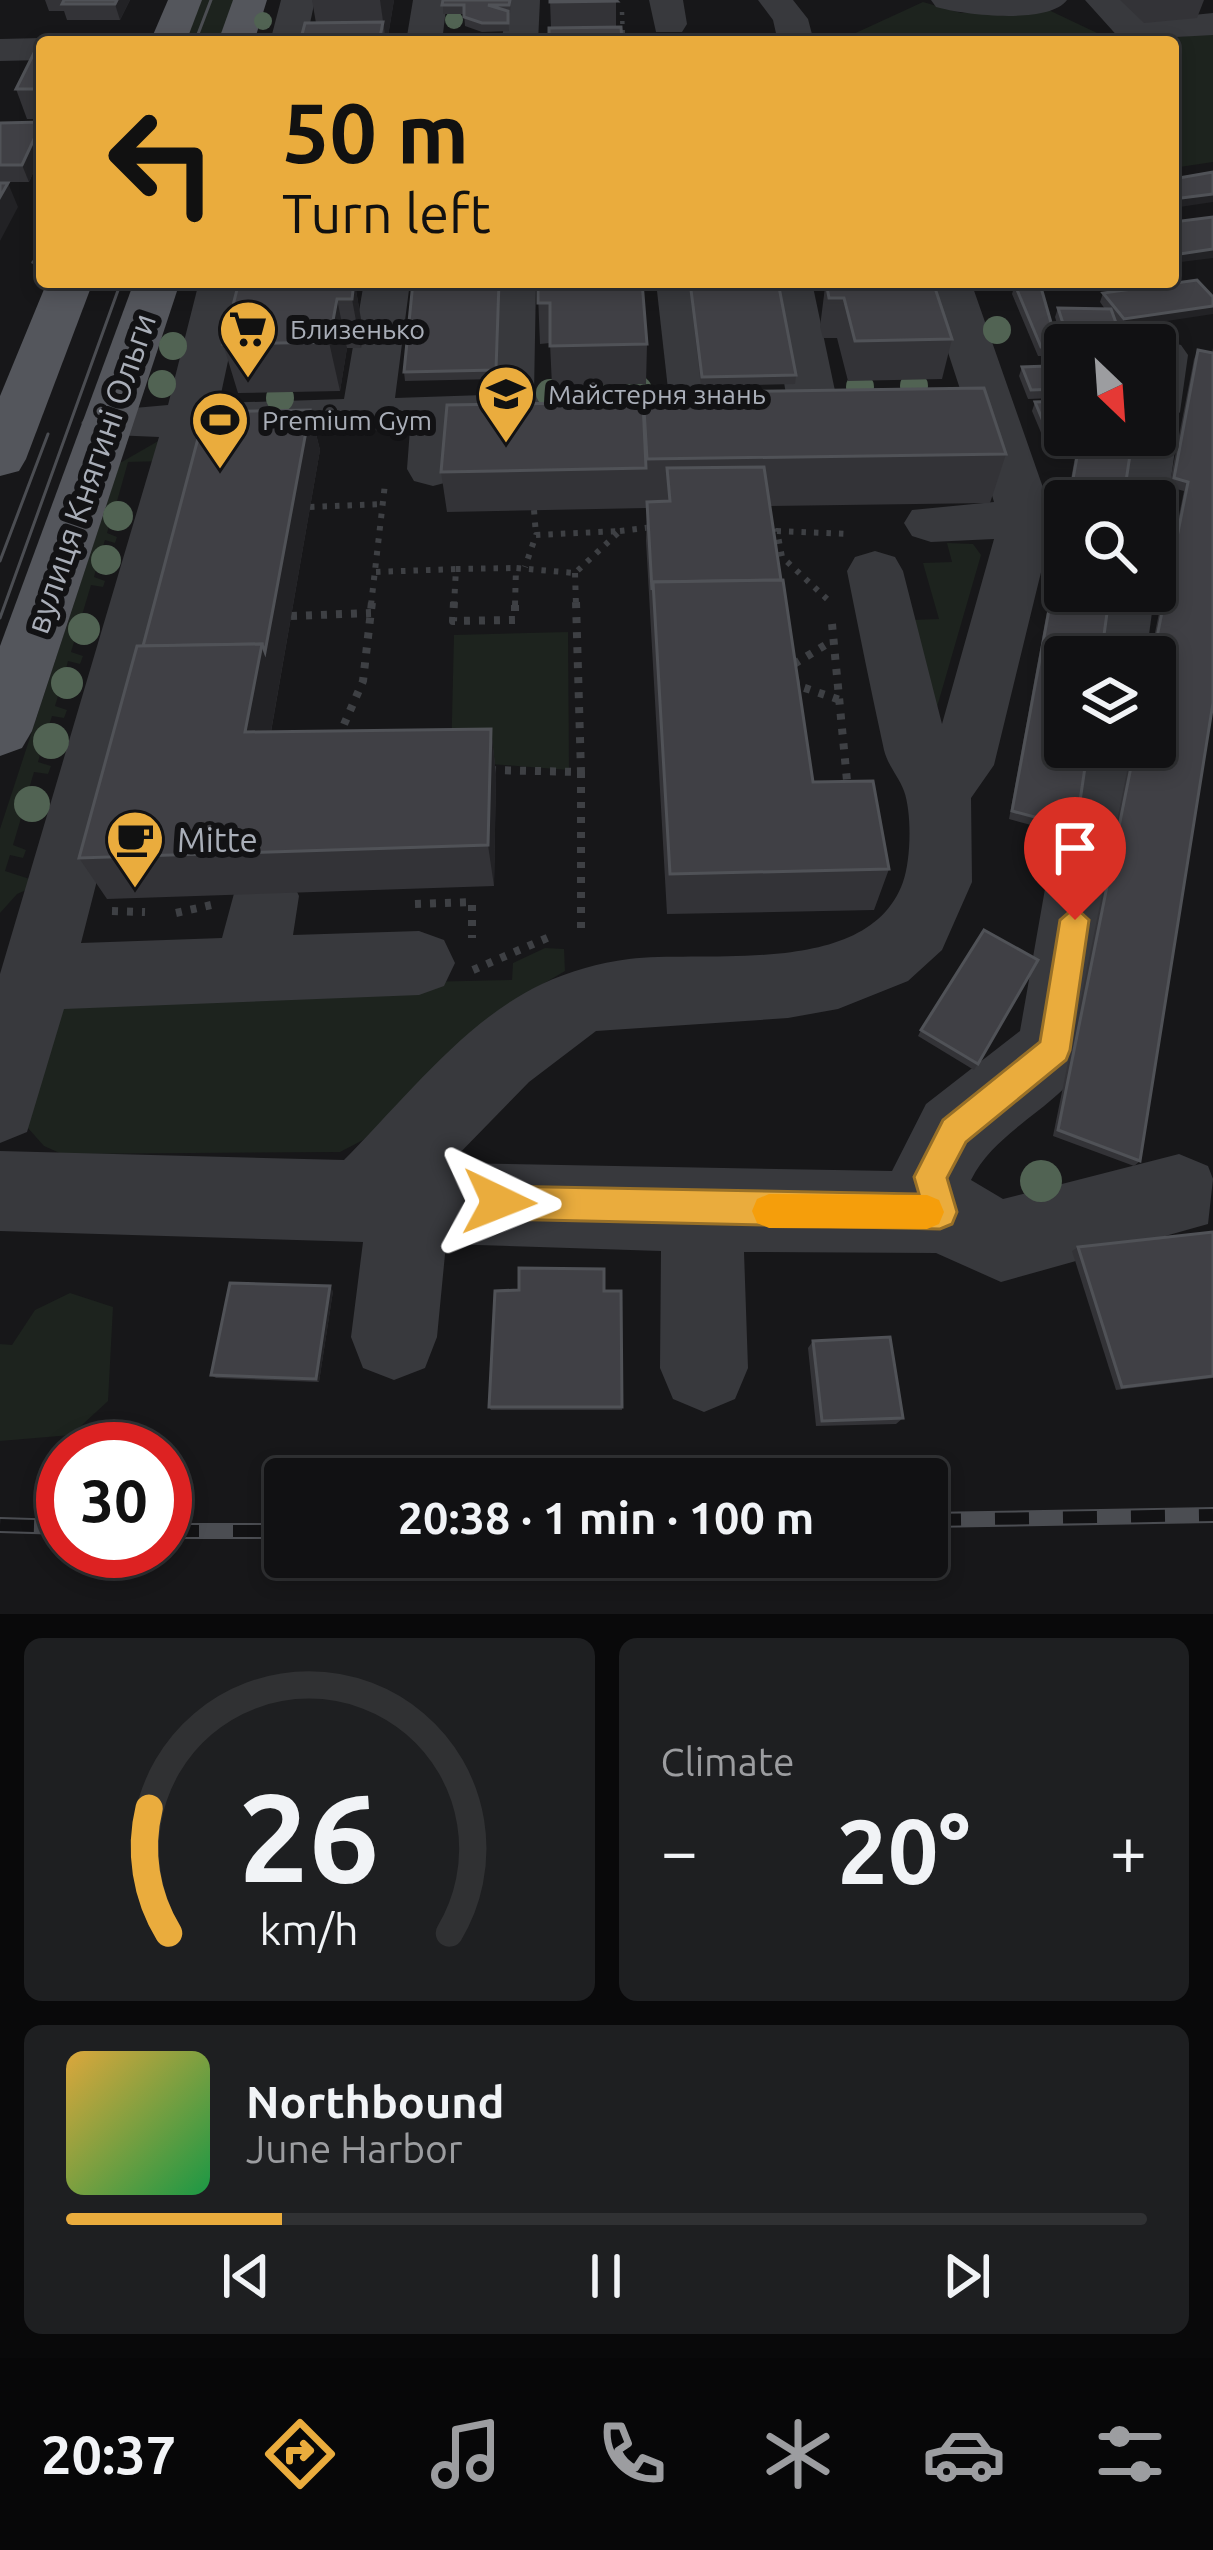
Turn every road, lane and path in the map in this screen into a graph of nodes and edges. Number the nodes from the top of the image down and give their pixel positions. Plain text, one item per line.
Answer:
1 (185, 0) edge
2 (250, 0) edge
3 (298, 0) edge
4 (430, 0) edge
5 (775, 0) edge
6 (948, 0) edge
7 (1049, 0) edge
8 (1102, 0) edge
9 (622, 12) dead end
10 (1213, 24) edge
11 (170, 36) edge
12 (238, 36) edge
13 (289, 36) edge
14 (425, 36) edge
15 (623, 36) edge
16 (794, 36) edge
17 (36, 49) edge
18 (0, 50) edge
19 (68, 288) edge
20 (156, 288) edge
21 (221, 288) edge
22 (387, 288) edge
23 (515, 288) edge
24 (681, 288) edge
25 (786, 288) edge
26 (950, 288) edge
27 (1024, 349) dead end
28 (987, 395) junction
29 (546, 402) junction
30 (722, 402) junction
31 (437, 412) junction
32 (367, 414) junction
33 (107, 423) junction
34 (186, 433) junction
35 (320, 443) joint
36 (0, 459) edge
37 (433, 469) dead end
38 (385, 504) junction
39 (310, 507) dead end
40 (534, 510) edge
41 (1027, 519) junction
42 (931, 523) dead end
43 (666, 526) edge
44 (620, 531) junction
45 (536, 535) junction
46 (765, 556) edge
47 (782, 557) edge
48 (520, 568) junction
49 (456, 569) junction
50 (376, 572) junction
51 (575, 573) junction
52 (854, 587) joint
53 (371, 613) junction
54 (290, 616) dead end
55 (827, 644) junction
56 (794, 672) junction
57 (781, 673) edge
58 (840, 700) junction
59 (0, 731) edge
60 (334, 748) edge
61 (480, 768) edge
62 (1099, 768) edge
63 (581, 772) junction
64 (938, 790) junction
65 (833, 803) edge
66 (231, 901) joint
67 (472, 902) edge
68 (176, 913) edge
69 (554, 935) dead end
70 (581, 935) dead end
71 (419, 963) dead end
72 (251, 969) junction
73 (35, 977) junction
74 (0, 1106) edge
75 (0, 1191) edge
76 (1179, 1195) dead end
77 (386, 1199) junction
78 (702, 1211) junction
79 (940, 1212) junction
80 (394, 1337) dead end
81 (704, 1369) dead end

1 - 11 main road
2 - 12 main road
3 - 13 street
4 - 14 street
5 - 16 street
6 - 7 street
8 - 10 street
9 - 15 path
17 - 18 street
19 - 36 main road
20 - 33 main road, вулиця Княгині Ольги
21 - 34 street
22 - 32 street
23 - 29 street
24 - 30 street
25 - 30 street
26 - 28 street
27 - 28 street
28 - 30 street
28 - 41 street
29 - 30 path
29 - 31 street
31 - 32 street
31 - 37 street
32 - 34 street
33 - 34 street
33 - 59 main road, вулиця Княгині Ольги
34 - 35 street
34 - 73 street
35 - 38 path
38 - 39 path
38 - 50 path
40 - 45 path
41 - 42 street
41 - 64 street
43 - 44 path
44 - 45 path
44 - 51 path
45 - 48 path
46 - 47 path
48 - 49 path
48 - 49 path
48 - 51 path
49 - 50 path
50 - 53 path
51 - 63 path
52 - 55 path
52 - 64 street
53 - 54 path
53 - 60 path
55 - 56 path
55 - 58 path
56 - 57 path
56 - 58 path
58 - 65 path
61 - 63 path
62 - 79 street
63 - 70 path
64 - 77 street
66 - 68 path
66 - 72 street
67 - 69 path
71 - 72 street
72 - 73 street
73 - 74 street
75 - 77 street
76 - 79 street
77 - 78 street
77 - 80 street
78 - 79 street
78 - 81 street

